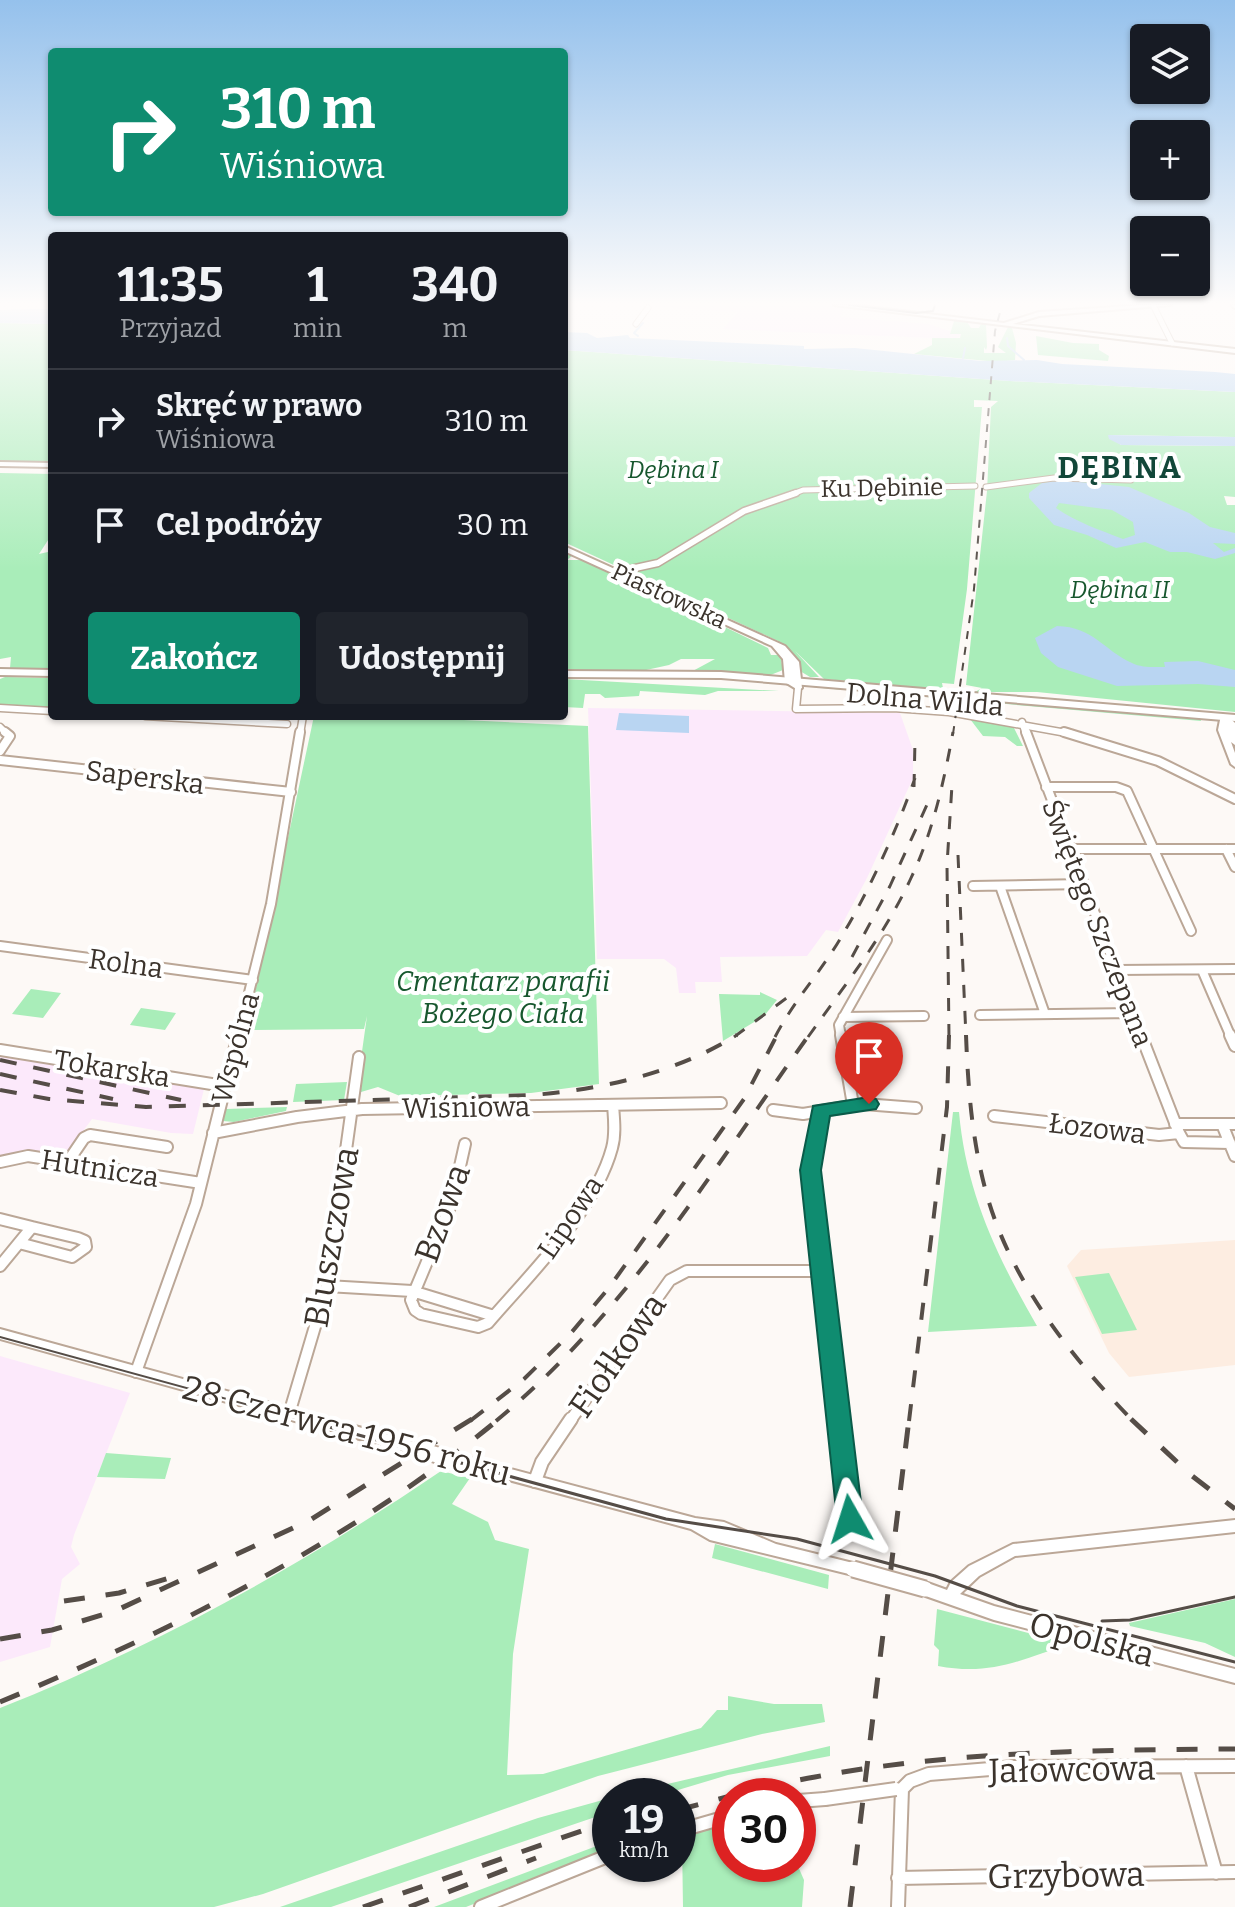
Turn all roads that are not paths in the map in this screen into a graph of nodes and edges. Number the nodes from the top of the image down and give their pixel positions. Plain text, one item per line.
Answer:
1 (0, 464) edge
2 (48, 465) edge
3 (1131, 480) dead end
4 (975, 486) dead end
5 (986, 487) dead end
6 (568, 550) edge
7 (617, 572) junction
8 (775, 645) junction
9 (0, 672) edge
10 (48, 673) edge
11 (568, 674) edge
12 (615, 675) junction
13 (788, 680) junction
14 (798, 684) junction
15 (0, 708) edge
16 (48, 711) edge
17 (216, 720) edge
18 (302, 720) edge
19 (1022, 722) junction
20 (1229, 722) edge
21 (287, 724) dead end
22 (0, 727) edge
23 (1235, 742) edge
24 (0, 751) edge
25 (0, 760) edge
26 (1235, 764) edge
27 (1046, 787) junction
28 (291, 792) junction
29 (1235, 799) edge
30 (1070, 849) junction
31 (1154, 849) junction
32 (1230, 849) edge
33 (1235, 867) edge
34 (1084, 884) junction
35 (973, 886) dead end
36 (1000, 886) junction
37 (1191, 931) dead end
38 (887, 940) dead end
39 (2, 949) edge
40 (1235, 969) edge
41 (1118, 970) junction
42 (1202, 970) junction
43 (253, 980) junction
44 (1134, 1013) junction
45 (1045, 1014) junction
46 (980, 1015) dead end
47 (924, 1016) dead end
48 (843, 1017) junction
49 (1235, 1046) edge
50 (0, 1050) edge
51 (359, 1057) dead end
52 (224, 1086) junction
53 (721, 1103) dead end
54 (613, 1105) junction
55 (853, 1105) junction
56 (916, 1108) dead end
57 (351, 1110) junction
58 (773, 1110) dead end
59 (821, 1111) junction
60 (994, 1116) dead end
61 (1222, 1124) junction
62 (1235, 1124) edge
63 (1177, 1129) junction
64 (213, 1133) junction
65 (1230, 1143) junction
66 (465, 1144) dead end
67 (167, 1147) dead end
68 (1235, 1156) edge
69 (0, 1162) edge
70 (67, 1163) junction
71 (201, 1183) junction
72 (0, 1219) edge
73 (32, 1227) junction
74 (19, 1243) junction
75 (0, 1266) edge
76 (822, 1271) junction
77 (327, 1286) junction
78 (412, 1291) junction
79 (494, 1316) junction
80 (0, 1334) edge
81 (136, 1372) junction
82 (289, 1414) junction
83 (535, 1481) junction
84 (850, 1519) dead end
85 (1235, 1526) edge
86 (950, 1598) junction
87 (1235, 1676) edge
88 (1186, 1766) junction
89 (1235, 1766) edge
90 (903, 1786) junction
91 (816, 1800) edge
92 (592, 1862) edge
93 (1235, 1872) edge
94 (1216, 1873) junction
95 (898, 1878) junction
96 (481, 1907) edge
97 (898, 1907) edge

1 - 2 street
3 - 5 street
4 - 7 street, Ku Dębinie
6 - 7 street, Piastowska
7 - 8 street, Piastowska
8 - 13 street
8 - 14 street, Piastowska
9 - 10 main road
11 - 12 main road, Dolna Wilda
12 - 13 main road, Dolna Wilda
12 - 14 main road, Dolna Wilda
13 - 14 main road, Dolna Wilda
14 - 19 street
14 - 20 main road, Dolna Wilda
15 - 16 street
17 - 21 street
18 - 28 street, Wspólna
19 - 27 street, Świętego Szczepana
19 - 29 street
20 - 23 street
20 - 26 street
22 - 24 street
25 - 28 street, Saperska
27 - 30 street, Świętego Szczepana
27 - 31 street
28 - 43 street, Wspólna
30 - 31 street
30 - 34 street, Świętego Szczepana
31 - 32 street
31 - 37 street
32 - 33 street
34 - 36 street
34 - 41 street, Świętego Szczepana
35 - 36 street
36 - 45 street
38 - 48 street
39 - 43 street, Rolna
40 - 42 street
41 - 42 street
41 - 44 street, Świętego Szczepana
42 - 49 street
43 - 52 street, Wspólna
44 - 45 street
44 - 63 street, Świętego Szczepana
45 - 46 street
47 - 48 street
48 - 55 street
50 - 52 street, Tokarska
51 - 57 street, Bluszczowa
52 - 64 street, Wspólna
53 - 54 street, Wiśniowa
54 - 57 street, Wiśniowa
54 - 79 street, Lipowa
55 - 56 street
55 - 59 street
57 - 64 street, Wiśniowa
57 - 77 street, Bluszczowa
58 - 59 street
59 - 76 street
60 - 63 street, Łozowa
61 - 62 street, Łozowa
61 - 63 street, Łozowa
61 - 65 street
63 - 65 street
64 - 71 street, Wspólna
65 - 68 street
66 - 78 street, Bzowa
67 - 70 street
69 - 70 street, Hutnicza
70 - 71 street, Hutnicza
71 - 81 street, Wspólna
72 - 73 street
73 - 74 street
73 - 74 street
74 - 75 street
76 - 83 street, Fiołkowa
76 - 84 street
77 - 78 street, Bzowa
77 - 82 street, Bluszczowa
78 - 79 street
78 - 79 street
80 - 81 street, 28 Czerwca 1956 roku
81 - 82 street, 28 Czerwca 1956 roku
82 - 83 street, 28 Czerwca 1956 roku, bridge
83 - 86 street, 28 Czerwca 1956 roku, bridge
85 - 86 street
86 - 87 street, Opolska
88 - 89 street, Jałowcowa
88 - 90 street, Jałowcowa
88 - 94 street
90 - 91 street, Jałowcowa, bridge
90 - 95 street
92 - 96 street
93 - 94 street, Grzybowa
94 - 95 street, Grzybowa
95 - 97 street

